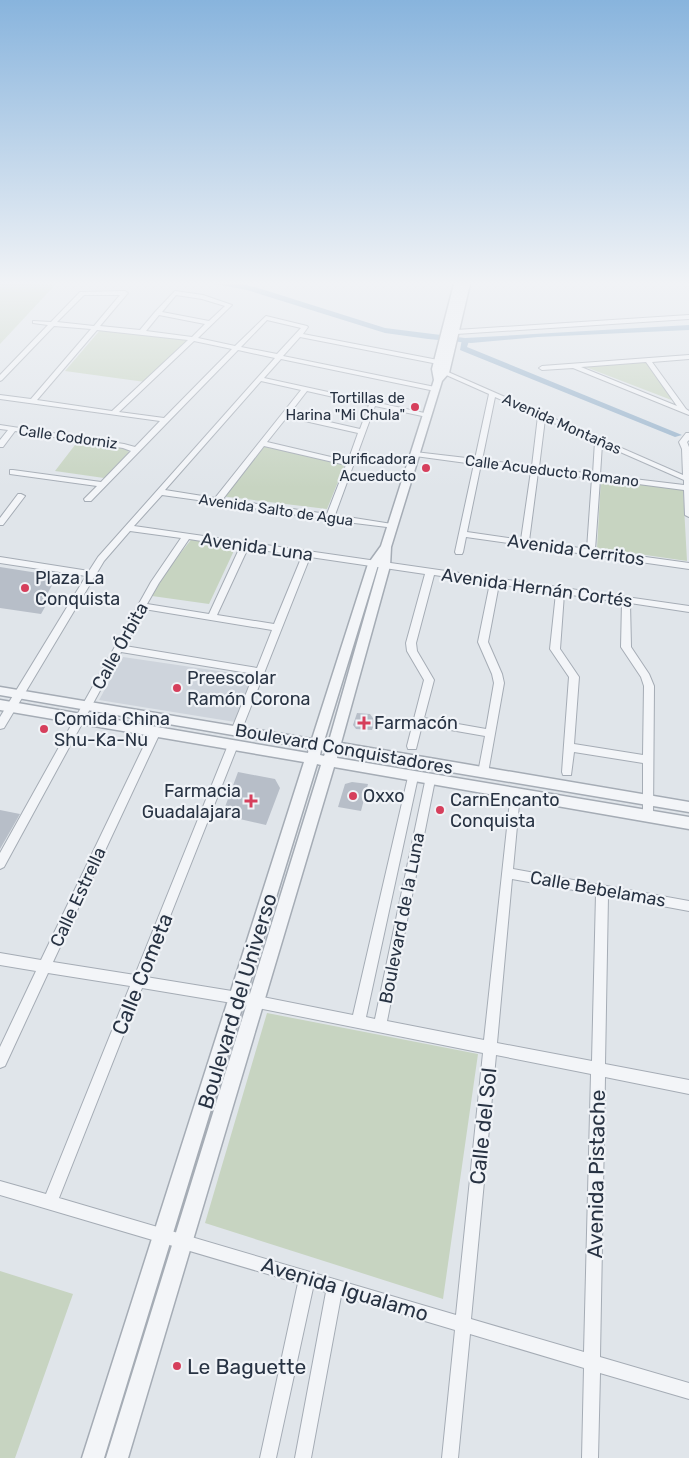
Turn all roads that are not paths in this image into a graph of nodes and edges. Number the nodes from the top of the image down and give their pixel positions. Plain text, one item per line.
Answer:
1 (25, 352) edge
2 (75, 352) edge
3 (180, 352) edge
4 (232, 352) edge
5 (256, 352) edge
6 (285, 352) edge
7 (375, 352) edge
8 (441, 352) edge
9 (451, 352) edge
10 (689, 356) edge
11 (280, 357) junction
12 (648, 360) junction
13 (437, 366) junction
14 (576, 366) junction
15 (542, 368) dead end
16 (441, 376) junction
17 (0, 379) edge
18 (260, 379) junction
19 (305, 389) junction
20 (435, 389) junction
21 (492, 394) junction
22 (0, 397) edge
23 (33, 401) junction
24 (372, 403) junction
25 (115, 412) junction
26 (687, 413) edge
27 (285, 414) junction
28 (427, 415) junction
29 (542, 416) junction
30 (165, 420) junction
31 (0, 427) edge
32 (14, 429) junction
33 (362, 432) junction
34 (151, 435) junction
35 (689, 435) edge
36 (599, 440) junction
37 (262, 443) junction
38 (0, 445) edge
39 (127, 447) junction
40 (687, 447) edge
41 (136, 450) junction
42 (415, 454) junction
43 (478, 462) junction
44 (350, 464) junction
45 (535, 469) junction
46 (13, 472) dead end
47 (596, 476) junction
48 (688, 483) edge
49 (102, 484) junction
50 (160, 492) junction
51 (21, 496) dead end
52 (88, 499) dead end
53 (216, 502) junction
54 (689, 515) edge
55 (330, 518) junction
56 (0, 523) edge
57 (392, 526) junction
58 (128, 528) junction
59 (463, 534) junction
60 (187, 536) junction
61 (525, 543) junction
62 (245, 545) junction
63 (459, 552) dead end
64 (591, 553) junction
65 (307, 554) junction
66 (0, 560) edge
67 (379, 565) junction
68 (689, 566) edge
69 (430, 572) junction
70 (91, 574) junction
71 (495, 582) junction
72 (560, 591) junction
73 (626, 600) junction
74 (142, 606) junction
75 (689, 609) edge
76 (212, 617) junction
77 (277, 628) junction
78 (119, 648) junction
79 (260, 672) junction
80 (0, 691) edge
81 (18, 694) junction
82 (88, 705) junction
83 (6, 706) edge
84 (80, 719) junction
85 (419, 721) junction
86 (0, 725) edge
87 (236, 731) junction
88 (155, 733) junction
89 (489, 733) junction
90 (233, 745) junction
91 (412, 746) dead end
92 (570, 747) junction
93 (323, 753) junction
94 (649, 760) junction
95 (567, 772) dead end
96 (483, 773) junction
97 (413, 777) junction
98 (430, 780) junction
99 (515, 794) junction
100 (649, 800) junction
101 (689, 807) edge
102 (648, 816) junction
103 (689, 823) edge
104 (396, 855) junction
105 (414, 858) junction
106 (0, 864) edge
107 (280, 865) junction
108 (296, 869) junction
109 (508, 873) junction
110 (602, 890) junction
111 (689, 906) edge
112 (0, 960) edge
113 (46, 967) junction
114 (138, 983) junction
115 (238, 998) junction
116 (256, 1001) junction
117 (358, 1022) junction
118 (380, 1026) junction
119 (490, 1048) junction
120 (0, 1061) edge
121 (598, 1069) junction
122 (689, 1087) edge
123 (0, 1188) edge
124 (50, 1202) junction
125 (164, 1236) junction
126 (183, 1241) junction
127 (307, 1278) junction
128 (335, 1287) junction
129 (463, 1324) junction
130 (592, 1362) junction
131 (689, 1391) edge
132 (93, 1458) edge
133 (118, 1458) edge
134 (268, 1458) edge
135 (303, 1458) edge
136 (450, 1458) edge
137 (590, 1458) edge

1 - 17 street
2 - 23 street
3 - 25 street
4 - 30 street
5 - 11 street
6 - 11 street
7 - 13 street
8 - 13 street, Boulevard del Universo
9 - 16 street, Boulevard del Universo
10 - 12 street
11 - 18 street
11 - 20 street
12 - 14 street
12 - 26 street
13 - 16 street, Boulevard del Universo
14 - 15 street
14 - 26 street
16 - 20 street, Boulevard del Universo
16 - 21 street, Avenida Montañas
18 - 19 street
18 - 50 street
19 - 24 street
19 - 27 street
20 - 28 street, Boulevard del Universo
21 - 29 street, Avenida Montañas
21 - 43 street
22 - 23 street
23 - 25 street
24 - 28 street
24 - 33 street
25 - 30 street
27 - 33 street
27 - 37 street
28 - 42 street, Boulevard del Universo
29 - 36 street, Avenida Montañas
29 - 45 street
30 - 34 street
31 - 32 street, Calle Codorniz
32 - 38 street
32 - 39 street, Calle Codorniz
33 - 44 street
34 - 39 street
34 - 41 street
35 - 40 street
36 - 47 street
36 - 48 street, Avenida Montañas
37 - 44 street
37 - 53 street
39 - 41 street, Calle Codorniz
40 - 48 street
41 - 49 street
42 - 43 street, Calle Acueducto Romano
42 - 57 street, Boulevard del Universo
43 - 45 street, Calle Acueducto Romano
43 - 59 street
44 - 55 street
45 - 47 street, Calle Acueducto Romano
45 - 61 street
46 - 49 street
47 - 48 street, Calle Acueducto Romano
47 - 64 street
48 - 54 street
49 - 52 street
50 - 53 street, Avenida Salto de Agua
50 - 58 street
51 - 56 street
53 - 55 street, Avenida Salto de Agua
55 - 57 street, Avenida Salto de Agua
57 - 67 street, Boulevard del Universo
58 - 60 street, Avenida Luna
58 - 70 street
59 - 61 street, Avenida Cerritos
59 - 63 street
60 - 62 street, Avenida Luna
60 - 74 street, Calle Órbita
61 - 64 street, Avenida Cerritos
62 - 65 street, Avenida Luna
62 - 76 street
64 - 68 street, Avenida Cerritos
65 - 67 street, Avenida Luna
65 - 77 street
66 - 70 street
67 - 69 street, Avenida Hernán Cortés
67 - 93 street, Boulevard del Universo
69 - 71 street, Avenida Hernán Cortés
69 - 85 street
70 - 81 street
71 - 72 street, Avenida Hernán Cortés
71 - 89 street
72 - 73 street, Avenida Hernán Cortés
72 - 92 street
73 - 75 street, Avenida Hernán Cortés
73 - 94 street
74 - 76 street
74 - 78 street, Calle Órbita
76 - 77 street
77 - 79 street
78 - 79 street
78 - 82 street, Calle Órbita
79 - 87 street
80 - 81 street, Boulevard Conquistadores
81 - 82 street, Boulevard Conquistadores
81 - 83 street
82 - 84 street, Calle Órbita
82 - 87 street, Boulevard Conquistadores
83 - 84 street, Boulevard Conquistadores
83 - 86 street
84 - 88 street, Boulevard Conquistadores
84 - 106 street, Calle Órbita
85 - 89 street
85 - 91 street
87 - 93 street, Boulevard Conquistadores
88 - 90 street, Boulevard Conquistadores
88 - 113 street, Calle Estrella
89 - 96 street
90 - 93 street, Boulevard Conquistadores
90 - 114 street, Calle Cometa
92 - 94 street
92 - 95 street
93 - 96 street, Boulevard Conquistadores
93 - 97 street, Boulevard Conquistadores
93 - 107 street, Boulevard del Universo
93 - 108 street, Boulevard del Universo
94 - 100 street
96 - 100 street, Boulevard Conquistadores
97 - 98 street, Boulevard Conquistadores
97 - 104 street, Boulevard de la Luna
98 - 99 street, Boulevard Conquistadores
98 - 105 street, Boulevard de la Luna
99 - 102 street, Boulevard Conquistadores
99 - 109 street, Calle del Sol
100 - 101 street, Boulevard Conquistadores
100 - 102 street
102 - 103 street, Boulevard Conquistadores
104 - 105 street
104 - 117 street, Boulevard de la Luna
105 - 118 street, Boulevard de la Luna
107 - 108 street
107 - 115 street, Boulevard del Universo
108 - 116 street, Boulevard del Universo
109 - 110 street, Calle Bebelamas
109 - 119 street, Calle del Sol
110 - 111 street, Calle Bebelamas
110 - 121 street, Avenida Pistache
112 - 113 street
113 - 114 street
113 - 120 street, Calle Estrella
114 - 115 street
114 - 124 street, Calle Cometa
115 - 116 street
115 - 125 street, Boulevard del Universo
116 - 117 street
116 - 126 street, Boulevard del Universo
117 - 118 street
118 - 119 street
119 - 121 street
119 - 129 street, Calle del Sol
121 - 122 street
121 - 130 street, Avenida Pistache
123 - 124 street, Avenida Igualamo
124 - 125 street, Avenida Igualamo
125 - 126 street, Avenida Igualamo
125 - 132 street, Boulevard del Universo
126 - 127 street, Avenida Igualamo
126 - 133 street, Boulevard del Universo
127 - 128 street, Avenida Igualamo
127 - 134 street
128 - 129 street, Avenida Igualamo
128 - 135 street
129 - 130 street, Avenida Igualamo
129 - 136 street, Calle del Sol
130 - 131 street, Avenida Igualamo
130 - 137 street, Avenida Pistache

